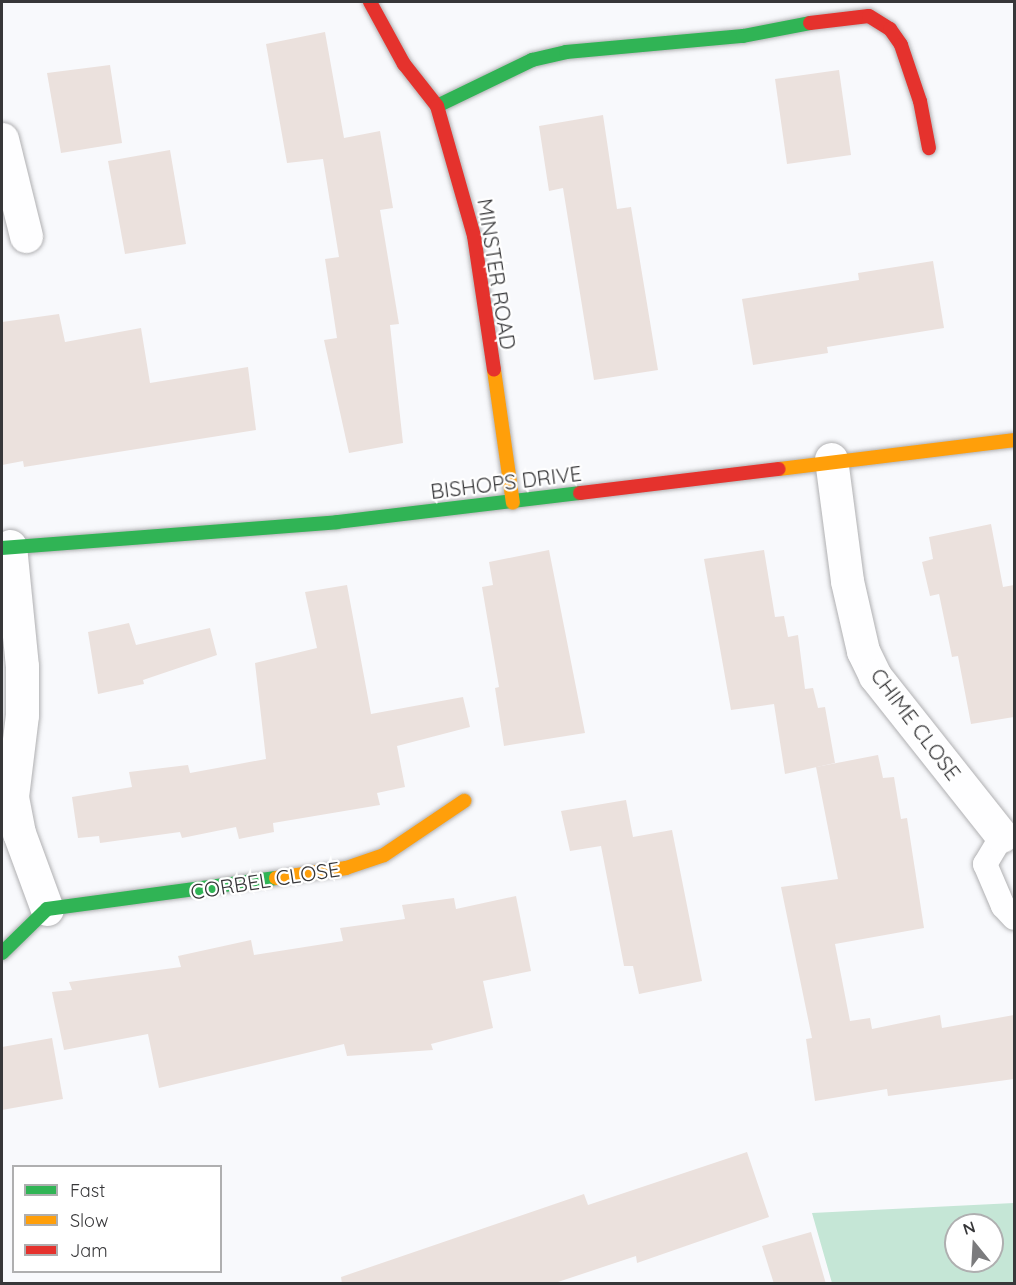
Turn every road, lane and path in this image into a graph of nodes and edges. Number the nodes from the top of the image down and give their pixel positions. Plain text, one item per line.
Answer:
1 (370, 2) edge
2 (437, 106) junction
3 (2, 139) edge
4 (929, 148) dead end
5 (26, 236) dead end
6 (1014, 440) edge
7 (831, 459) junction
8 (513, 503) junction
9 (6, 547) edge
10 (464, 801) dead end
11 (1002, 836) joint
12 (47, 909) junction
13 (1014, 918) edge
14 (2, 953) edge

1 - 2 street, MINSTER ROAD
2 - 4 street
2 - 8 street, MINSTER ROAD
3 - 5 street
6 - 7 street, BISHOPS DRIVE
7 - 8 street, BISHOPS DRIVE
7 - 11 street, CHIME CLOSE
8 - 9 street, BISHOPS DRIVE
9 - 12 street
10 - 12 street, CORBEL CLOSE
11 - 13 lane
12 - 14 street

